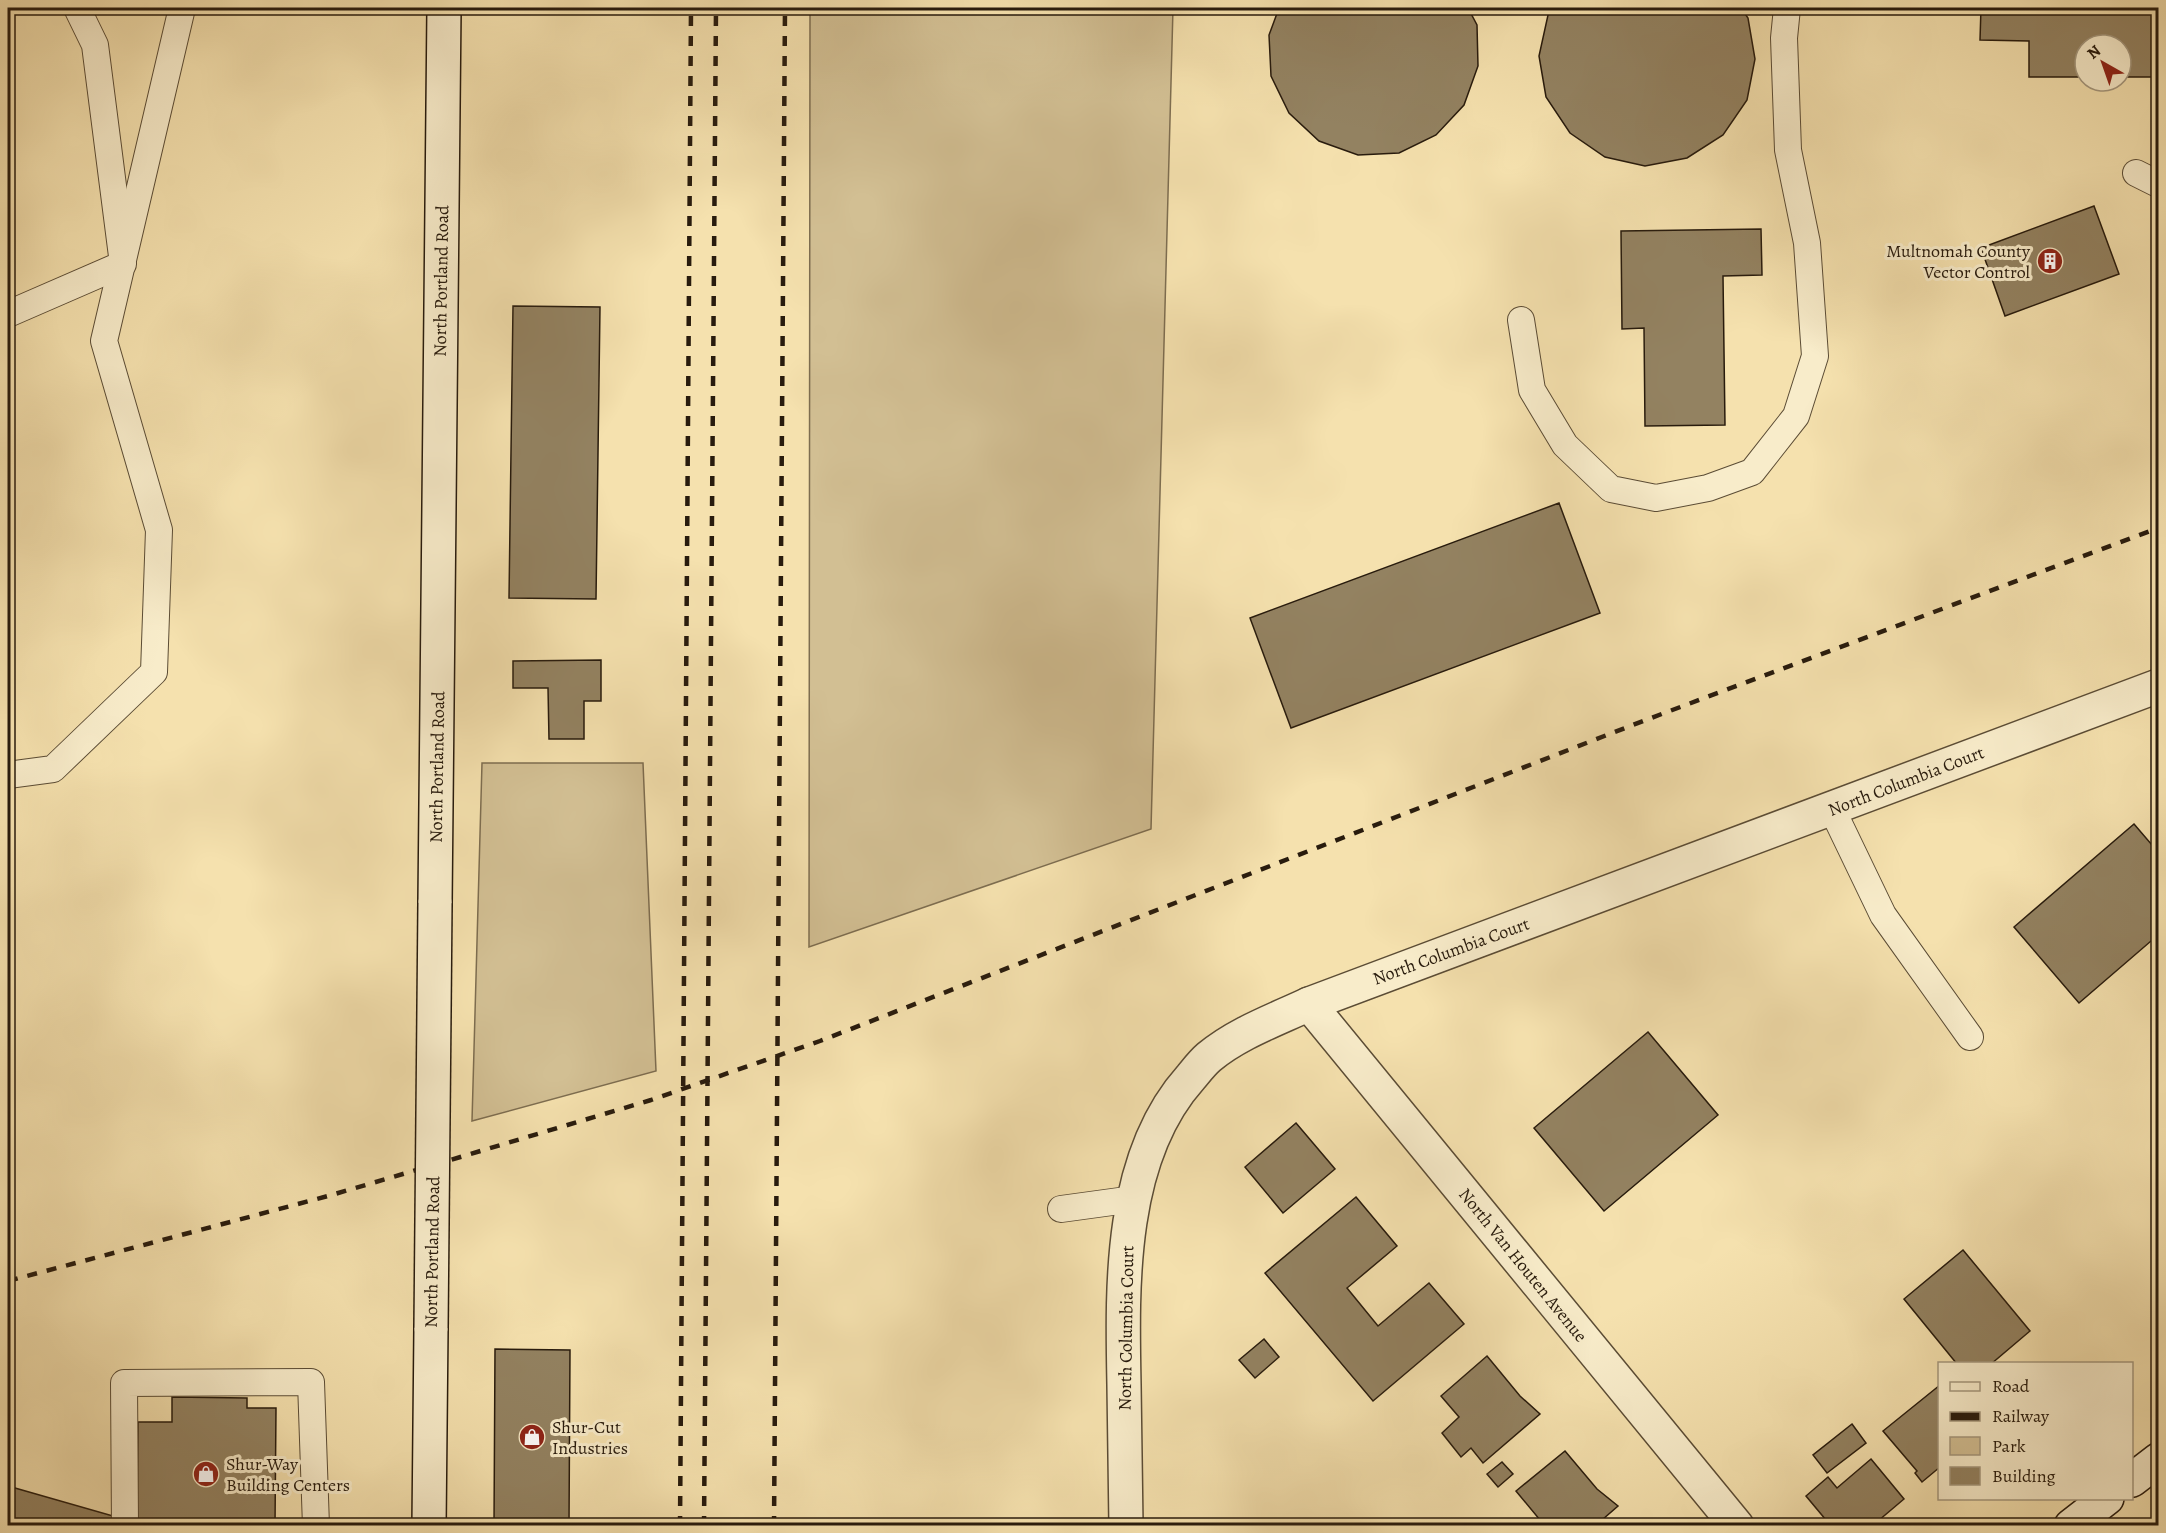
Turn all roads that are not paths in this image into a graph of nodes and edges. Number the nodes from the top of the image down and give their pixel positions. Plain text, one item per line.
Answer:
1 (77, 8) edge
2 (182, 8) edge
3 (444, 8) edge
4 (1787, 8) edge
5 (123, 264) junction
6 (8, 314) edge
7 (1521, 320) dead end
8 (2158, 686) edge
9 (8, 775) edge
10 (1832, 809) junction
11 (1309, 1004) junction
12 (1970, 1037) dead end
13 (1134, 1199) junction
14 (1061, 1209) dead end
15 (2158, 1460) edge
16 (2133, 1479) edge
17 (2104, 1500) edge
18 (126, 1526) edge
19 (316, 1526) edge
20 (429, 1526) edge
21 (1126, 1526) edge
22 (1737, 1526) edge
23 (2071, 1526) edge

1 - 5 lane
2 - 5 lane
3 - 20 street, North Portland Road, bridge
4 - 7 lane
5 - 6 lane
5 - 9 lane
8 - 10 street, North Columbia Court
10 - 11 street, North Columbia Court
10 - 12 lane
11 - 13 street, North Columbia Court
11 - 22 street, North Van Houten Avenue
13 - 14 lane
13 - 21 street, North Columbia Court
15 - 16 street
17 - 23 street
18 - 19 lane

